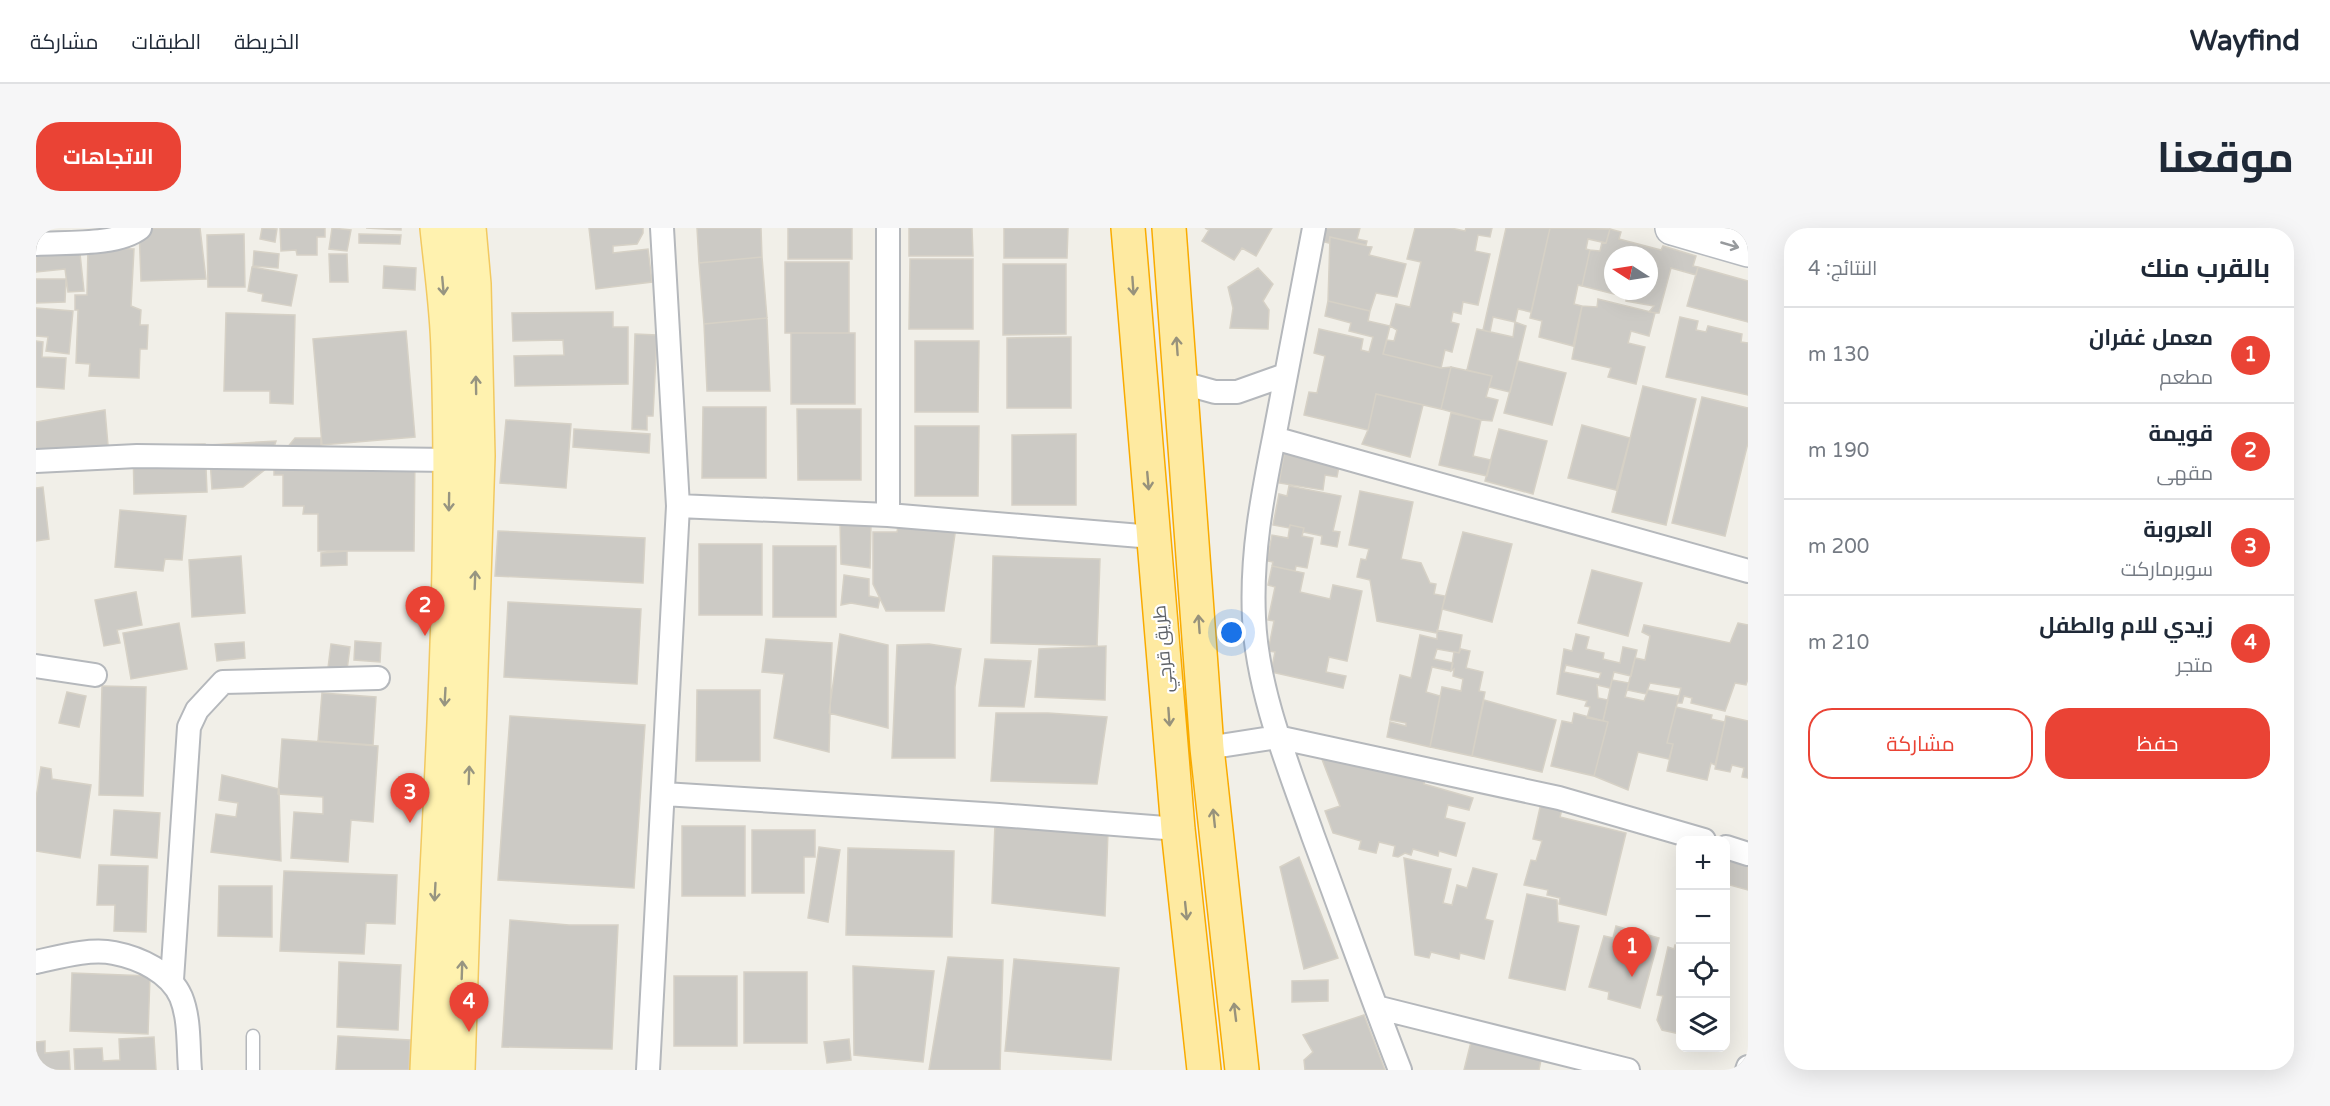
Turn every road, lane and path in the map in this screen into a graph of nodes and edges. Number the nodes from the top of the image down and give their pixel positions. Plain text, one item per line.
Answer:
1 (140, 228) edge
2 (437, 228) edge
3 (469, 228) edge
4 (662, 228) edge
5 (888, 228) edge
6 (1128, 228) edge
7 (1169, 228) edge
8 (1314, 228) edge
9 (1672, 228) edge
10 (36, 244) edge
11 (1748, 250) edge
12 (1285, 375) junction
13 (1179, 382) junction
14 (1274, 438) junction
15 (450, 460) junction
16 (36, 461) edge
17 (678, 506) junction
18 (888, 515) junction
19 (1153, 537) junction
20 (1748, 571) edge
21 (36, 666) edge
22 (94, 675) dead end
23 (378, 678) dead end
24 (1277, 736) junction
25 (1208, 748) junction
26 (664, 794) junction
27 (1178, 829) junction
28 (1690, 836) edge
29 (1730, 849) edge
30 (1748, 854) edge
31 (36, 962) edge
32 (172, 981) junction
33 (1376, 1007) junction
34 (253, 1036) dead end
35 (190, 1070) edge
36 (253, 1070) edge
37 (427, 1070) edge
38 (458, 1070) edge
39 (648, 1070) edge
40 (1204, 1070) edge
41 (1242, 1070) edge
42 (1400, 1070) edge
43 (1628, 1070) edge

1 - 10 street
2 -> 15 main road
38 -> 3 main road
4 - 17 street
5 - 18 street
6 -> 19 highway, طريق قرجي
13 -> 7 highway, طريق قرجي
8 - 12 street
9 -> 11 main road
12 - 13 street
12 - 14 street
25 -> 13 highway, طريق قرجي
14 - 20 street
14 - 24 street
15 - 16 street
15 -> 37 main road
17 - 18 street
17 - 26 street
18 - 19 street
19 -> 27 highway, طريق قرجي
21 - 22 street
23 - 32 street
24 - 25 street
24 - 28 street
24 - 33 street
41 -> 25 highway, طريق قرجي
26 - 27 street
26 - 39 street
27 -> 40 highway, طريق قرجي
29 - 30 street
31 - 32 street
32 - 35 street
33 - 42 street
33 - 43 street
34 - 36 lane

